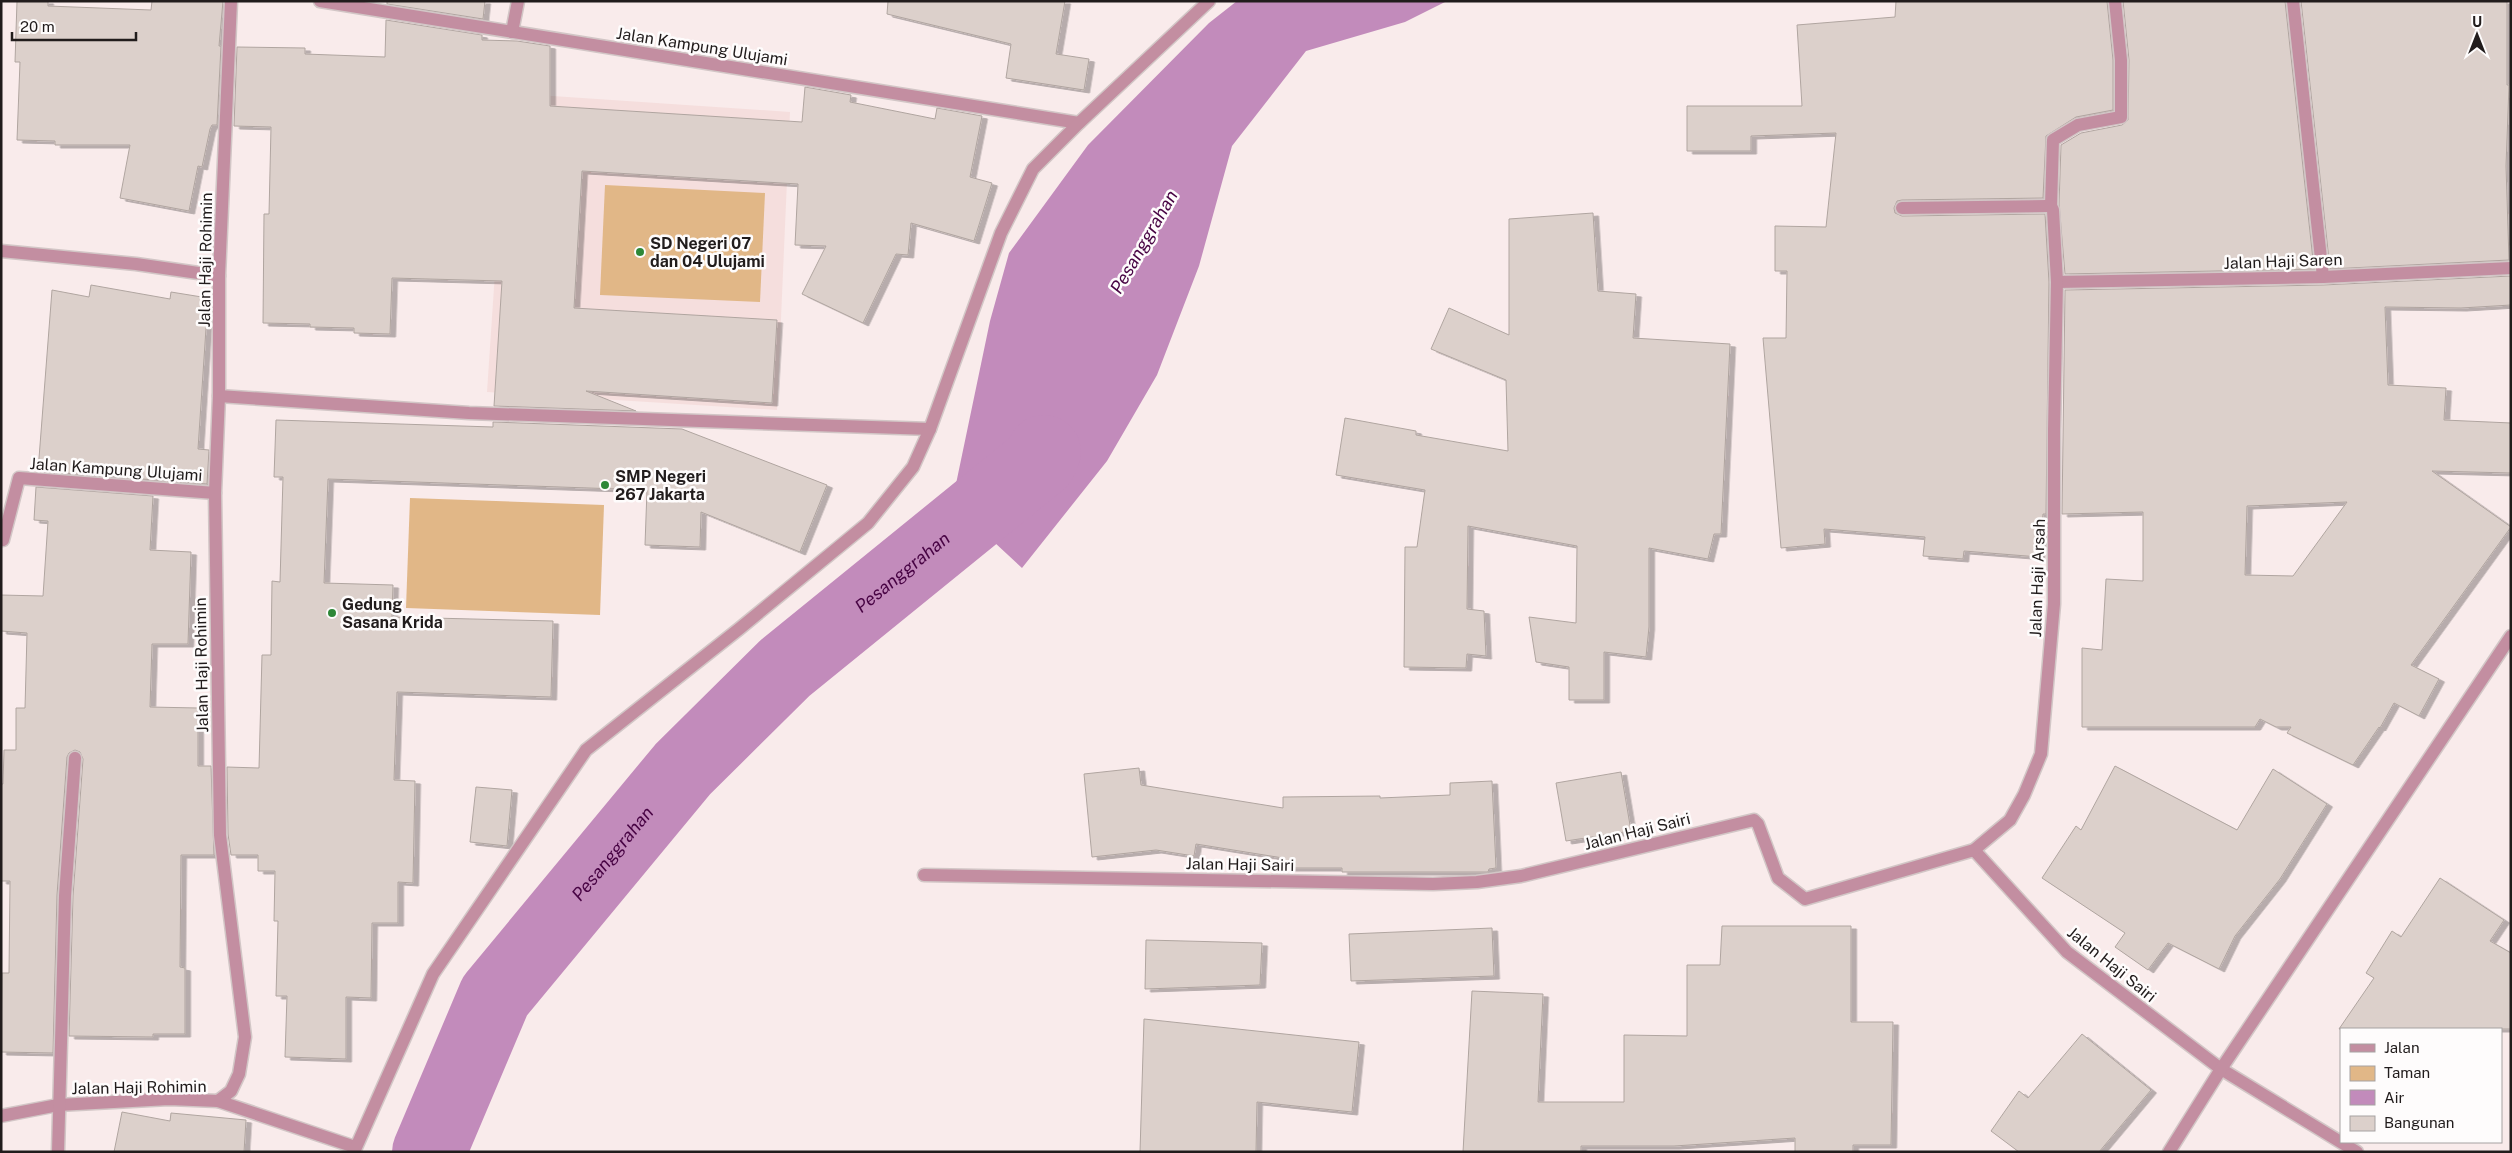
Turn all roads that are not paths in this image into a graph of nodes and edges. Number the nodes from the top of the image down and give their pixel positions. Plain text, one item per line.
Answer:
1 (230, 1) edge
2 (320, 1) edge
3 (518, 1) edge
4 (1209, 1) edge
5 (2115, 1) edge
6 (2293, 1) edge
7 (512, 32) junction
8 (1079, 123) junction
9 (2051, 206) junction
10 (1902, 208) dead end
11 (1, 251) edge
12 (2511, 268) edge
13 (219, 276) junction
14 (2324, 277) junction
15 (2057, 282) junction
16 (219, 396) junction
17 (930, 429) junction
18 (215, 493) junction
19 (1, 539) edge
20 (2511, 636) edge
21 (75, 758) dead end
22 (1974, 850) junction
23 (924, 875) dead end
24 (2221, 1069) junction
25 (218, 1101) junction
26 (58, 1105) junction
27 (1, 1116) edge
28 (2340, 1142) edge
29 (2342, 1143) edge
30 (354, 1149) edge
31 (58, 1152) edge
32 (2169, 1152) edge
33 (2357, 1152) edge

1 - 13 street, Jalan Haji Rohimin
2 - 7 street, Jalan Kampung Ulujami
3 - 7 street
4 - 8 street
5 - 9 street, Jalan Haji Arsah
6 - 14 street
7 - 8 street, Jalan Kampung Ulujami
8 - 17 street
9 - 10 street
9 - 15 street, Jalan Haji Arsah
11 - 13 street
12 - 14 street, Jalan Haji Saren
13 - 16 street, Jalan Haji Rohimin
14 - 15 street, Jalan Haji Saren
15 - 22 street, Jalan Haji Arsah
16 - 17 street
16 - 18 street, Jalan Haji Rohimin
17 - 30 street
18 - 19 street, Jalan Kampung Ulujami
18 - 25 street, Jalan Haji Rohimin
20 - 24 street
21 - 26 street
22 - 23 street, Jalan Haji Sairi
22 - 24 street, Jalan Haji Sairi
24 - 28 street, Jalan Haji Sairi
24 - 32 street
25 - 26 street, Jalan Haji Rohimin
25 - 30 street
26 - 27 street, Jalan Haji Rohimin
26 - 31 street
29 - 33 street, Jalan Haji Sairi

